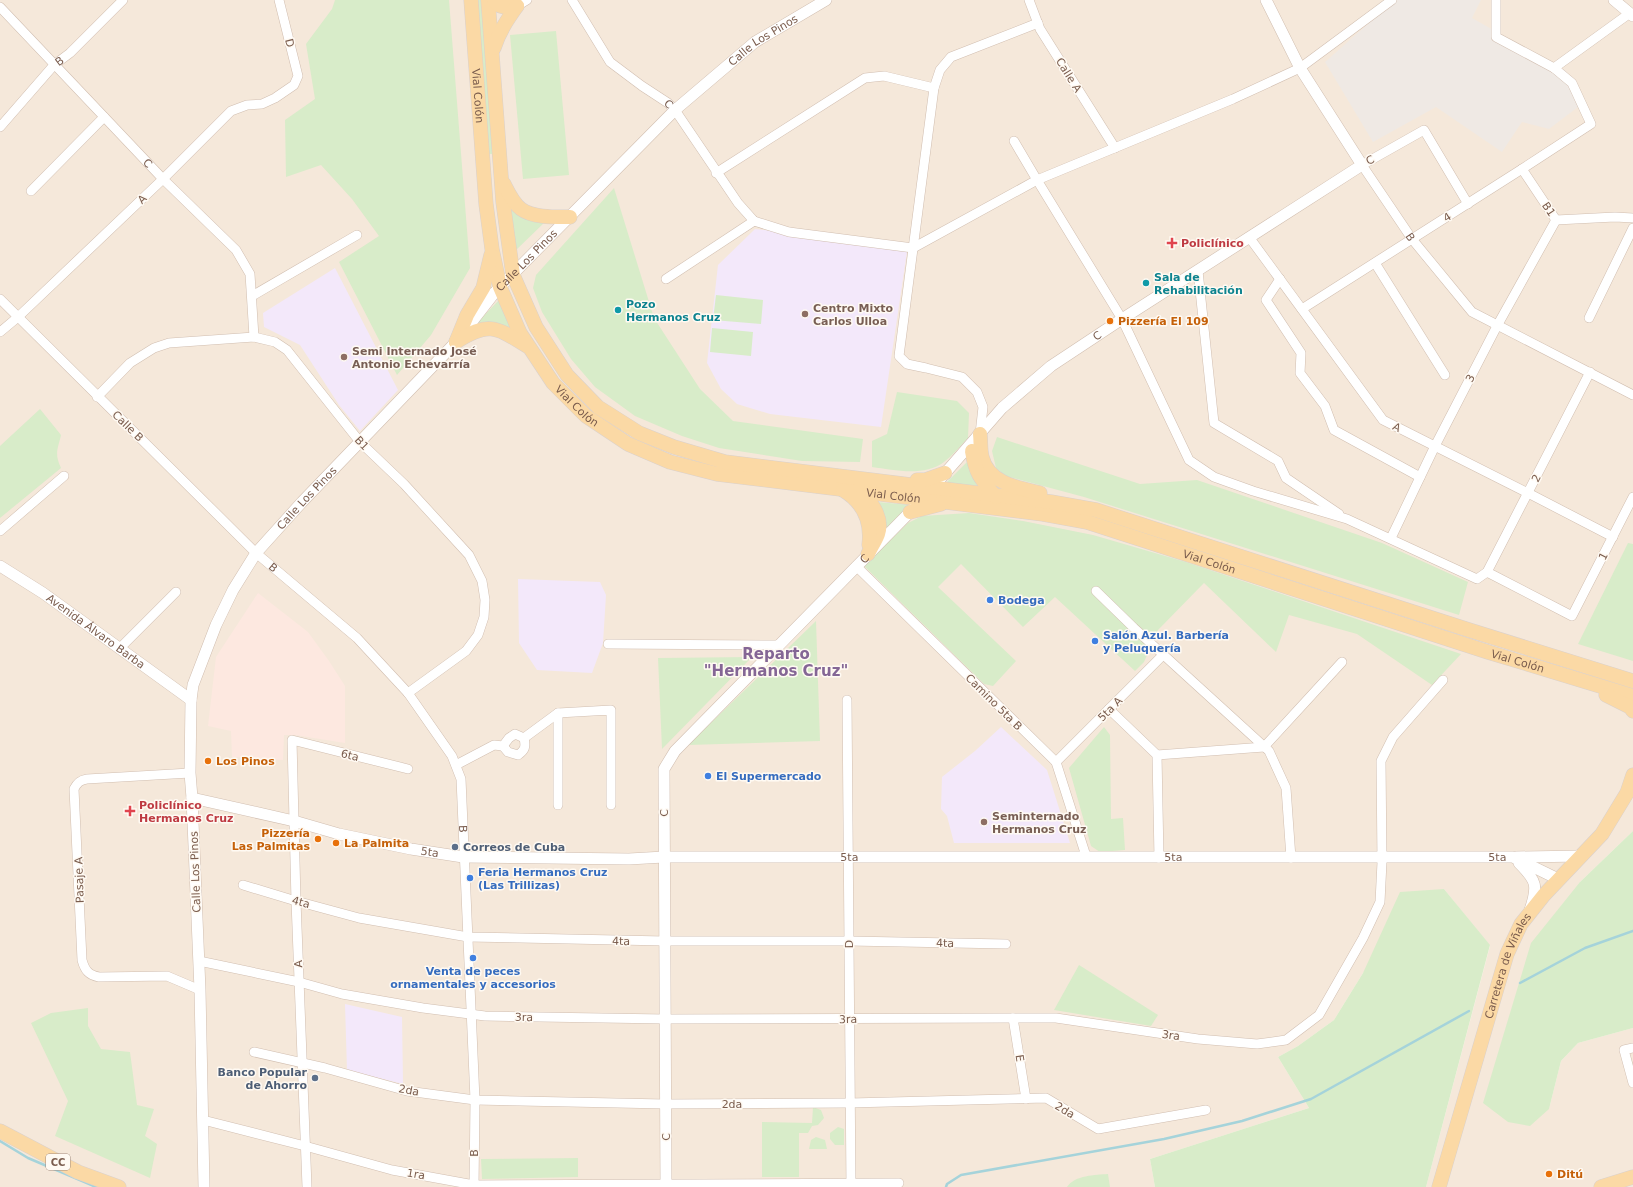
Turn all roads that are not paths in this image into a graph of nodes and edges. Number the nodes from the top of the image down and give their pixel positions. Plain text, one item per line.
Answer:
1 (123, 0) edge
2 (279, 0) edge
3 (471, 0) edge
4 (488, 0) edge
5 (494, 0) edge
6 (572, 0) edge
7 (826, 0) edge
8 (1030, 0) edge
9 (1266, 0) edge
10 (1392, 0) edge
11 (1496, 0) edge
12 (1614, 0) edge
13 (522, 3) edge
14 (0, 7) edge
15 (1632, 15) edge
16 (1038, 23) junction
17 (492, 55) junction
18 (54, 65) junction
19 (1300, 68) junction
20 (1554, 68) junction
21 (294, 85) joint
22 (934, 88) junction
23 (675, 110) junction
24 (104, 117) junction
25 (0, 127) edge
26 (1014, 141) dead end
27 (1115, 148) junction
28 (1362, 165) junction
29 (1522, 170) junction
30 (716, 172) junction
31 (162, 179) junction
32 (502, 180) junction
33 (1037, 180) junction
34 (31, 191) dead end
35 (1468, 204) junction
36 (570, 217) junction
37 (1615, 217) junction
38 (1633, 218) edge
39 (1556, 220) junction
40 (754, 221) junction
41 (1633, 229) edge
42 (357, 235) dead end
43 (1249, 237) junction
44 (1412, 239) junction
45 (913, 248) junction
46 (492, 249) junction
47 (1375, 262) junction
48 (1198, 270) junction
49 (513, 275) junction
50 (666, 279) dead end
51 (1280, 280) junction
52 (500, 287) junction
53 (252, 296) junction
54 (0, 299) edge
55 (1302, 309) junction
56 (18, 317) junction
57 (1589, 318) dead end
58 (1122, 319) junction
59 (1497, 326) junction
60 (0, 332) edge
61 (254, 337) junction
62 (456, 342) junction
63 (529, 347) junction
64 (1590, 372) junction
65 (1445, 375) dead end
66 (1633, 395) edge
67 (97, 397) junction
68 (976, 440) junction
69 (360, 442) junction
70 (1435, 446) junction
71 (945, 473) junction
72 (64, 476) dead end
73 (1420, 477) junction
74 (853, 478) junction
75 (885, 481) junction
76 (933, 487) junction
77 (842, 490) junction
78 (862, 492) junction
79 (1528, 493) junction
80 (994, 494) junction
81 (1633, 496) edge
82 (922, 498) junction
83 (953, 502) junction
84 (1007, 509) junction
85 (1096, 510) junction
86 (910, 512) junction
87 (1347, 519) junction
88 (0, 531) edge
89 (1613, 537) junction
90 (1391, 538) junction
91 (256, 553) junction
92 (868, 554) junction
93 (0, 566) edge
94 (856, 566) junction
95 (1487, 572) junction
96 (1096, 591) dead end
97 (176, 592) dead end
98 (608, 644) dead end
99 (779, 645) junction
100 (119, 649) junction
101 (1163, 655) junction
102 (1342, 662) dead end
103 (1535, 666) junction
104 (1443, 680) dead end
105 (1633, 681) edge
106 (408, 693) junction
107 (1633, 696) edge
108 (191, 700) junction
109 (847, 700) dead end
110 (1109, 709) junction
111 (1633, 711) edge
112 (558, 713) junction
113 (524, 738) junction
114 (292, 740) joint
115 (503, 746) junction
116 (1264, 747) junction
117 (1158, 756) junction
118 (1056, 762) junction
119 (456, 765) junction
120 (408, 769) dead end
121 (190, 773) junction
122 (1633, 775) edge
123 (192, 798) junction
124 (558, 805) dead end
125 (611, 805) dead end
126 (294, 821) junction
127 (1581, 856) junction
128 (463, 857) junction
129 (664, 857) junction
130 (1096, 857) junction
131 (1382, 857) junction
132 (1513, 857) junction
133 (847, 858) junction
134 (1159, 858) junction
135 (1291, 858) junction
136 (1558, 879) junction
137 (243, 885) dead end
138 (296, 901) junction
139 (1529, 914) junction
140 (468, 937) junction
141 (849, 941) junction
142 (665, 942) junction
143 (1006, 944) dead end
144 (199, 960) junction
145 (299, 982) junction
146 (200, 990) junction
147 (471, 1015) junction
148 (1013, 1018) junction
149 (849, 1019) junction
150 (665, 1020) junction
151 (1633, 1048) edge
152 (254, 1052) dead end
153 (302, 1062) junction
154 (1633, 1083) edge
155 (1026, 1099) junction
156 (474, 1100) junction
157 (850, 1103) junction
158 (665, 1104) junction
159 (1206, 1110) dead end
160 (203, 1120) junction
161 (0, 1131) edge
162 (305, 1146) junction
163 (1633, 1177) edge
164 (899, 1183) dead end
165 (666, 1185) edge
166 (851, 1185) edge
167 (474, 1186) edge
168 (119, 1187) edge
169 (204, 1187) edge
170 (307, 1187) edge
171 (1439, 1187) edge
172 (1601, 1187) edge

1 - 18 street, B
2 - 21 street, D
3 - 46 main road, Vial Colón
4 - 17 main road, Vial Colón
5 - 13 main road
6 - 23 street, C
7 - 23 street, Calle Los Pinos
8 - 16 street, Calle A
9 - 19 street, B
10 - 19 street
11 - 20 street
12 - 15 street
13 - 17 main road
14 - 18 street, C
15 - 20 street
16 - 22 street
16 - 27 street, Calle A
17 - 32 main road, Vial Colón
18 - 24 street, C
18 - 25 street, B
19 - 27 street
19 - 28 street, B
20 - 29 street, 4
21 - 31 street, A
22 - 30 street
22 - 45 street
23 - 30 street, C
23 - 36 street, Calle Los Pinos
24 - 31 street, C
24 - 34 street
26 - 33 street
27 - 33 street
28 - 35 street, C
28 - 43 street, C
28 - 44 street, B
29 - 35 street, 4
29 - 39 street, B1
30 - 40 street, C
31 - 53 street, C
31 - 56 street, A
32 - 36 main road
32 - 49 main road, Vial Colón
33 - 45 street
33 - 58 street
35 - 44 street, 4
36 - 49 street, Calle Los Pinos
37 - 38 street, B1
37 - 39 street, B1
37 - 41 street
39 - 59 street, 3
40 - 45 street
40 - 50 street
41 - 57 street
42 - 53 street
43 - 48 street, C
43 - 51 street, A
44 - 47 street, 4
44 - 59 street, B
45 - 68 street
46 - 52 main road, Vial Colón
46 - 62 main road
47 - 55 street, 4
47 - 65 street
48 - 58 street, C
48 - 87 street
49 - 52 street, Calle Los Pinos
49 - 74 main road, Vial Colón
51 - 55 street, A
51 - 73 street
52 - 62 street, Calle Los Pinos
52 - 63 main road, Vial Colón
53 - 61 street, C
54 - 56 street, Calle B
55 - 70 street, A
56 - 60 street, A
56 - 67 street, Calle B
58 - 68 street, C
58 - 87 street
59 - 64 street, B
59 - 70 street, 3
61 - 67 street, B1
61 - 69 street, B1
62 - 63 main road
62 - 69 street, Calle Los Pinos
63 - 77 main road, Vial Colón
64 - 66 street, B
64 - 79 street, 2
67 - 91 street, Calle B
68 - 71 street, C
68 - 80 main road
68 - 85 main road
69 - 91 street, Calle Los Pinos
69 - 106 street, B1
70 - 73 street, 3
70 - 79 street, A
71 - 75 main road
71 - 76 street, C
72 - 88 street
73 - 90 street, 3
74 - 75 main road, Vial Colón
74 - 78 main road
75 - 76 main road, Vial Colón
76 - 80 main road, Vial Colón
76 - 82 street, C
77 - 78 main road, Vial Colón
77 - 92 main road
78 - 82 main road, Vial Colón
78 - 92 main road
79 - 89 street, A
79 - 95 street, 2
80 - 84 main road
80 - 85 main road, Vial Colón
81 - 89 street, 1
82 - 83 main road, Vial Colón
82 - 86 street, C
83 - 84 main road, Vial Colón
83 - 86 main road
84 - 103 main road, Vial Colón
85 - 105 main road, Vial Colón
86 - 92 street, C
87 - 90 street
89 - 95 street, 1
90 - 95 street, 2
91 - 106 street, B
91 - 108 street, Calle Los Pinos
92 - 94 street, C
93 - 100 street, Avenida Álvaro Barba
94 - 99 street, C
94 - 118 street, Camino 5ta B
96 - 101 street
97 - 100 street
98 - 99 street
99 - 129 street, C
100 - 108 street, Avenida Álvaro Barba
101 - 110 street, 5ta A
101 - 116 street
102 - 116 street
103 - 107 main road, Vial Colón
103 - 111 main road
104 - 131 street, 3ra
106 - 119 street, B
108 - 121 street, Calle Los Pinos
109 - 133 street, D
110 - 117 street
110 - 118 street, 5ta A
112 - 113 street
112 - 124 street
112 - 125 street
113 - 115 street
113 - 115 street
114 - 120 street, 6ta
114 - 126 street, A
115 - 119 street
116 - 117 street
116 - 135 street
117 - 134 street
118 - 130 street, Camino 5ta B
119 - 128 street, B
121 - 123 street, Calle Los Pinos
121 - 146 street, Pasaje A
122 - 127 main road, Carretera de Viñales
123 - 126 street, 5ta
123 - 144 street, Calle Los Pinos
126 - 128 street, 5ta
126 - 138 street, A
127 - 132 street, 5ta
127 - 136 main road, Carretera de Viñales
128 - 129 street, 5ta
128 - 140 street, B
129 - 133 street, 5ta
129 - 142 street, C
130 - 133 street, 5ta
130 - 134 street, 5ta
131 - 132 street, 5ta
131 - 135 street, 5ta
131 - 148 street, 3ra
132 - 136 street, 5ta
132 - 139 street
133 - 141 street, D
134 - 135 street, 5ta
136 - 139 main road, Carretera de Viñales
137 - 138 street, 4ta
138 - 140 street, 4ta
138 - 145 street, A
139 - 171 main road, Carretera de Viñales
140 - 142 street, 4ta
140 - 147 street, B
141 - 142 street, 4ta
141 - 143 street, 4ta
141 - 149 street, D
142 - 150 street, C
144 - 145 street, 3ra
144 - 146 street, Calle Los Pinos
145 - 147 street, 3ra
145 - 153 street, A
146 - 160 street, Calle Los Pinos
147 - 150 street, 3ra
147 - 156 street, B
148 - 149 street, 3ra
148 - 155 street, E
149 - 150 street, 3ra
149 - 157 street, D
150 - 158 street, C
151 - 154 street
152 - 153 street, 2da
153 - 156 street, 2da
153 - 162 street, A
155 - 157 street, 2da
155 - 159 street, 2da
156 - 158 street, 2da
156 - 167 street, B
157 - 158 street, 2da
157 - 166 street, D
158 - 165 street, C
160 - 162 street, 1ra
160 - 169 street, Calle Los Pinos
161 - 168 main road, CC
162 - 167 street, 1ra
162 - 170 street, A
163 - 172 main road
164 - 166 street, 1ra
165 - 166 street, 1ra
165 - 167 street, 1ra

